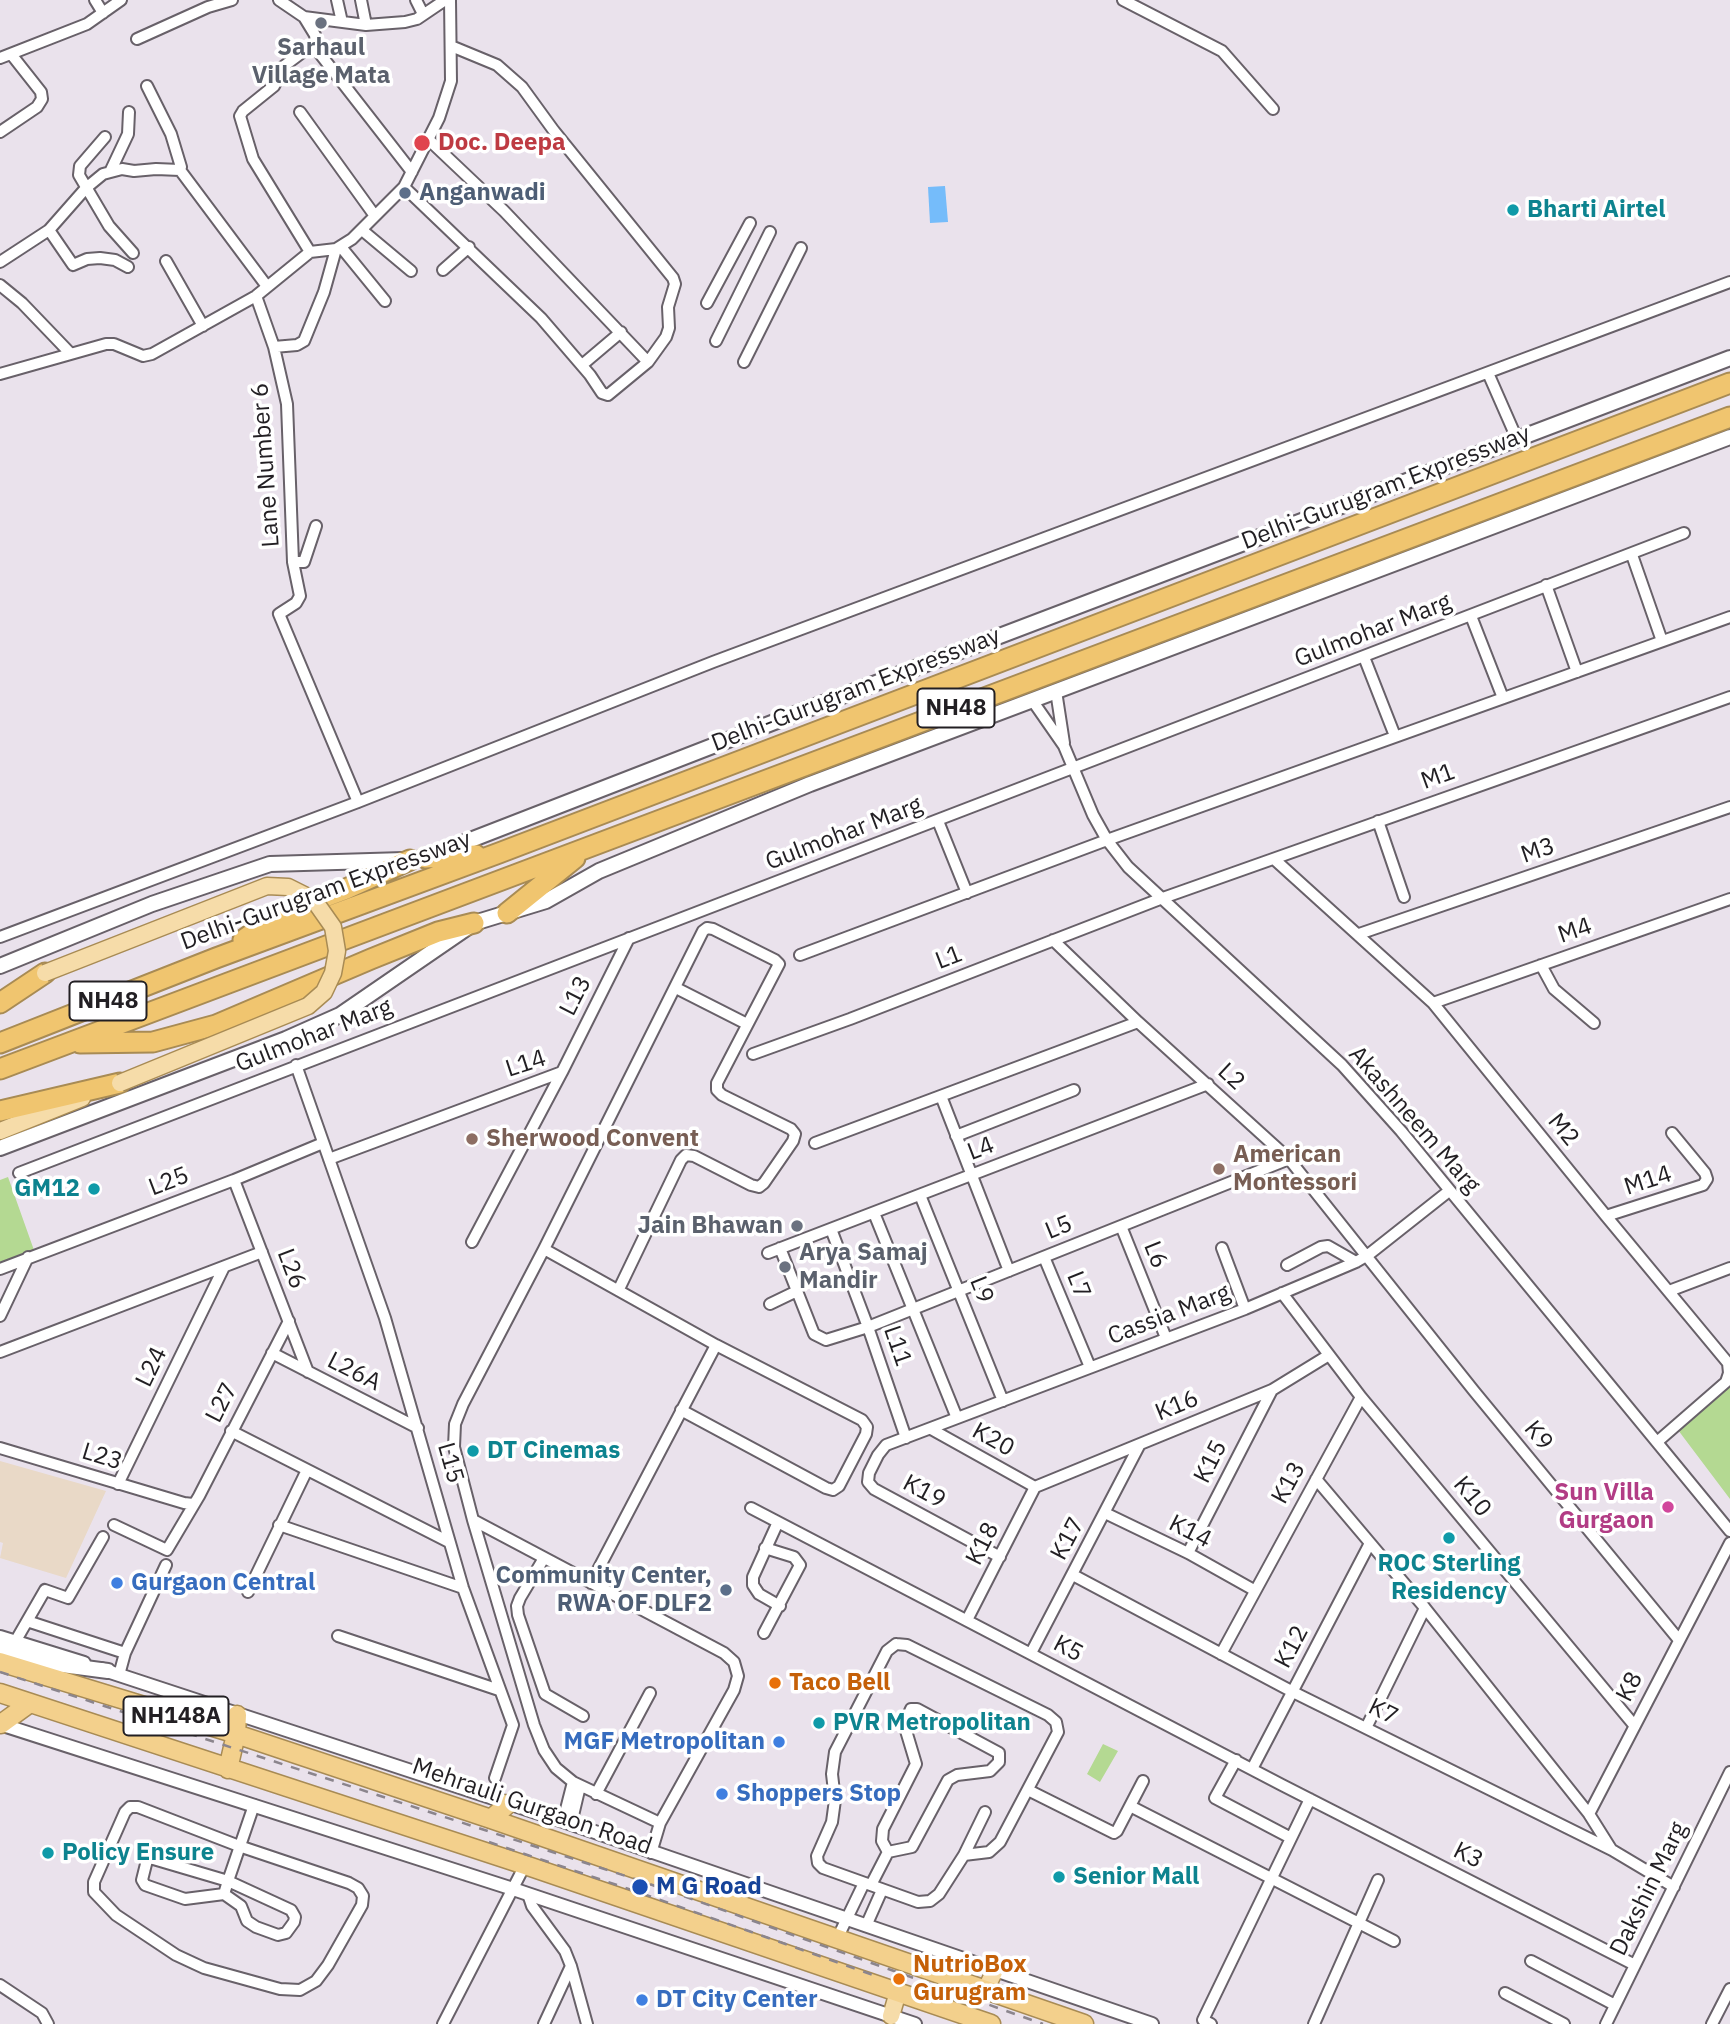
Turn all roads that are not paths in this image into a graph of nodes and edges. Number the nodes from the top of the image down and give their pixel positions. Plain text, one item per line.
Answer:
1 (95, 0) edge
2 (121, 0) edge
3 (232, 0) edge
4 (279, 0) edge
5 (337, 0) edge
6 (361, 0) edge
7 (416, 0) edge
8 (447, 0) edge
9 (1123, 0) edge
10 (207, 4) edge
11 (103, 13) junction
12 (423, 15) junction
13 (304, 17) junction
14 (342, 22) junction
15 (366, 25) junction
16 (137, 39) dead end
17 (316, 41) junction
18 (451, 46) junction
19 (5, 56) edge
20 (148, 86) dead end
21 (1273, 109) dead end
22 (129, 112) dead end
23 (300, 112) dead end
24 (0, 132) edge
25 (105, 137) dead end
26 (428, 139) junction
27 (111, 170) junction
28 (180, 170) junction
29 (412, 172) junction
30 (404, 187) junction
31 (86, 188) junction
32 (375, 216) junction
33 (750, 223) dead end
34 (49, 230) junction
35 (362, 230) junction
36 (770, 232) dead end
37 (469, 247) junction
38 (339, 248) junction
39 (801, 248) dead end
40 (310, 252) junction
41 (133, 253) dead end
42 (166, 261) dead end
43 (0, 262) edge
44 (128, 267) dead end
45 (443, 270) dead end
46 (411, 271) dead end
47 (1730, 282) edge
48 (0, 285) edge
49 (266, 285) junction
50 (256, 296) junction
51 (385, 301) dead end
52 (707, 303) dead end
53 (203, 326) junction
54 (621, 332) junction
55 (716, 341) dead end
56 (274, 347) junction
57 (70, 353) junction
58 (1730, 358) edge
59 (648, 362) junction
60 (744, 362) dead end
61 (582, 365) junction
62 (1488, 373) junction
63 (0, 374) edge
64 (1730, 383) edge
65 (1730, 417) edge
66 (1730, 438) edge
67 (1517, 439) junction
68 (316, 526) dead end
69 (1684, 534) dead end
70 (1632, 555) junction
71 (293, 562) junction
72 (1546, 585) junction
73 (1471, 616) junction
74 (1730, 617) edge
75 (1662, 641) junction
76 (1364, 657) junction
77 (1577, 672) junction
78 (1056, 691) junction
79 (1730, 697) edge
80 (1503, 698) junction
81 (1032, 700) junction
82 (1395, 736) junction
83 (1064, 746) junction
84 (1075, 769) junction
85 (358, 802) junction
86 (1730, 807) edge
87 (938, 821) junction
88 (1378, 821) junction
89 (1107, 840) junction
90 (590, 846) junction
91 (499, 853) junction
92 (418, 859) junction
93 (1273, 859) junction
94 (967, 892) junction
95 (1404, 897) dead end
96 (1160, 899) junction
97 (1730, 899) edge
98 (507, 914) junction
99 (474, 923) junction
100 (1359, 934) junction
101 (0, 937) edge
102 (629, 938) junction
103 (1054, 940) junction
104 (800, 955) dead end
105 (216, 958) junction
106 (1541, 965) junction
107 (0, 966) edge
108 (45, 974) junction
109 (676, 988) junction
110 (0, 992) edge
111 (0, 1003) edge
112 (1433, 1003) junction
113 (1138, 1022) junction
114 (1594, 1023) dead end
115 (747, 1024) junction
116 (0, 1043) edge
117 (63, 1044) junction
118 (753, 1054) dead end
119 (296, 1065) junction
120 (0, 1069) edge
121 (562, 1072) junction
122 (120, 1083) junction
123 (1208, 1084) junction
124 (1074, 1090) dead end
125 (940, 1096) junction
126 (7, 1110) edge
127 (0, 1131) edge
128 (1672, 1133) dead end
129 (956, 1136) junction
130 (323, 1143) junction
131 (815, 1143) dead end
132 (0, 1148) edge
133 (329, 1159) junction
134 (1289, 1159) junction
135 (19, 1173) dead end
136 (971, 1175) junction
137 (234, 1180) junction
138 (1449, 1191) junction
139 (920, 1195) junction
140 (874, 1213) junction
141 (1606, 1216) junction
142 (1121, 1226) junction
143 (831, 1229) junction
144 (472, 1242) dead end
145 (780, 1248) junction
146 (1223, 1248) dead end
147 (544, 1249) junction
148 (262, 1252) junction
149 (768, 1253) dead end
150 (1368, 1255) junction
151 (28, 1257) junction
152 (1044, 1257) junction
153 (1356, 1262) junction
154 (1287, 1265) dead end
155 (224, 1267) junction
156 (1730, 1268) edge
157 (0, 1269) edge
158 (1009, 1271) junction
159 (619, 1289) junction
160 (797, 1291) junction
161 (959, 1291) junction
162 (1669, 1292) junction
163 (1282, 1293) junction
164 (770, 1304) dead end
165 (913, 1309) junction
166 (1245, 1309) junction
167 (0, 1316) edge
168 (289, 1321) junction
169 (868, 1327) junction
170 (1166, 1338) junction
171 (716, 1345) junction
172 (0, 1352) edge
173 (272, 1353) junction
174 (1329, 1354) junction
175 (1090, 1367) junction
176 (308, 1372) junction
177 (1272, 1390) junction
178 (1361, 1396) junction
179 (1003, 1401) junction
180 (681, 1410) junction
181 (957, 1419) junction
182 (418, 1428) junction
183 (931, 1429) junction
184 (231, 1432) junction
185 (906, 1438) junction
186 (1657, 1442) junction
187 (1140, 1444) junction
188 (886, 1445) joint
189 (0, 1448) edge
190 (307, 1471) junction
191 (1316, 1479) junction
192 (118, 1484) junction
193 (1035, 1487) junction
194 (192, 1504) junction
195 (751, 1508) dead end
196 (1105, 1513) junction
197 (473, 1520) junction
198 (778, 1521) junction
199 (114, 1525) dead end
200 (279, 1525) junction
201 (1730, 1531) edge
202 (103, 1537) dead end
203 (449, 1542) junction
204 (1730, 1543) edge
205 (1369, 1545) junction
206 (765, 1548) junction
207 (1188, 1553) junction
208 (1000, 1557) junction
209 (544, 1558) junction
210 (166, 1565) dead end
211 (1073, 1575) junction
212 (591, 1583) junction
213 (463, 1588) junction
214 (1254, 1590) junction
215 (248, 1592) dead end
216 (780, 1606) junction
217 (1425, 1608) junction
218 (967, 1620) junction
219 (27, 1621) junction
220 (764, 1633) dead end
221 (338, 1636) dead end
222 (0, 1637) edge
223 (1679, 1640) junction
224 (15, 1642) junction
225 (0, 1647) edge
226 (125, 1653) junction
227 (1031, 1653) junction
228 (1221, 1654) junction
229 (0, 1662) edge
230 (114, 1673) junction
231 (499, 1690) junction
232 (1293, 1692) junction
233 (0, 1693) edge
234 (650, 1693) dead end
235 (30, 1703) junction
236 (237, 1715) junction
237 (583, 1716) dead end
238 (0, 1724) edge
239 (1634, 1725) junction
240 (1366, 1728) junction
241 (236, 1734) junction
242 (1236, 1760) junction
243 (228, 1769) junction
244 (1252, 1769) junction
245 (351, 1772) junction
246 (1730, 1772) edge
247 (495, 1777) dead end
248 (1143, 1781) dead end
249 (577, 1784) junction
250 (1282, 1785) joint
251 (1028, 1790) junction
252 (596, 1794) junction
253 (1310, 1799) junction
254 (340, 1804) junction
255 (508, 1804) junction
256 (254, 1805) junction
257 (1130, 1806) junction
258 (985, 1812) dead end
259 (1589, 1814) junction
260 (491, 1819) junction
261 (567, 1823) junction
262 (660, 1823) junction
263 (1291, 1838) junction
264 (239, 1846) junction
265 (1612, 1850) junction
266 (888, 1852) junction
267 (651, 1853) junction
268 (964, 1855) junction
269 (525, 1865) junction
270 (1271, 1879) junction
271 (1378, 1880) dead end
272 (228, 1881) junction
273 (872, 1886) junction
274 (1674, 1887) junction
275 (513, 1889) junction
276 (224, 1894) junction
277 (528, 1894) junction
278 (845, 1919) junction
279 (1359, 1923) junction
280 (866, 1926) junction
281 (837, 1939) junction
282 (1394, 1941) dead end
283 (1531, 1961) dead end
284 (1635, 1965) junction
285 (571, 1966) junction
286 (996, 1970) junction
287 (0, 1985) edge
288 (1730, 1989) edge
289 (898, 1992) junction
290 (985, 1992) junction
291 (1505, 1993) dead end
292 (1615, 2005) junction
293 (891, 2016) junction
294 (48, 2024) edge
295 (443, 2024) edge
296 (544, 2024) edge
297 (587, 2024) edge
298 (915, 2024) edge
299 (991, 2024) edge
300 (1084, 2024) edge
301 (1152, 2024) edge
302 (1211, 2024) edge
303 (1314, 2024) edge
304 (1564, 2024) edge
305 (1606, 2024) edge
306 (1712, 2024) edge

1 - 11 street
2 - 11 street
3 - 10 street
4 - 13 street
5 - 14 street
6 - 15 street
7 - 12 street
8 - 12 street
8 - 18 street
9 - 21 street
10 - 16 street
11 - 19 street
12 - 15 street
13 - 14 street
13 - 17 street
14 - 15 street
17 - 29 street
17 - 40 street
18 - 26 street
18 - 59 street
19 - 24 street
20 - 28 street
22 - 27 street
23 - 32 street
25 - 31 street
26 - 29 street
26 - 54 street
27 - 28 street
27 - 31 street
28 - 49 street
29 - 30 street
30 - 32 street
30 - 37 street
31 - 34 street
31 - 41 street
32 - 35 street
33 - 52 street
34 - 43 street
34 - 44 street
35 - 38 street
35 - 46 street
36 - 55 street
37 - 45 street
37 - 61 street
38 - 40 street
38 - 51 street
38 - 56 street
39 - 60 street
40 - 49 street
42 - 53 street
47 - 62 street
48 - 57 street
49 - 50 street
50 - 53 street
50 - 56 street, Lane Number 6
53 - 57 street
54 - 59 street
54 - 61 street
56 - 71 street, Lane Number 6
57 - 63 street
58 - 67 main road
59 - 61 street
62 - 67 street
62 - 85 street
64 - 91 highway, Delhi-Gurugram Expressway / NH48
65 - 90 highway, Delhi-Gurugram Expressway / NH48
66 - 78 main road
67 - 92 main road
68 - 71 street
69 - 70 street, Gulmohar Marg
70 - 72 street, Gulmohar Marg
70 - 75 street
71 - 85 street, Lane Number 6
72 - 73 street, Gulmohar Marg
72 - 77 street
73 - 76 street, Gulmohar Marg
73 - 80 street
74 - 75 street
75 - 77 street
76 - 82 street
76 - 84 street, Gulmohar Marg
77 - 80 street
78 - 81 main road
78 - 83 street, Akashneem Marg
79 - 88 street, M1
80 - 82 street
81 - 83 street, Akashneem Marg
81 - 98 main road
82 - 89 street
83 - 84 street, Akashneem Marg
84 - 87 street, Gulmohar Marg
84 - 89 street, Akashneem Marg
85 - 101 street
86 - 100 street, M3
87 - 94 street
87 - 102 street, Gulmohar Marg
88 - 93 street, M1
88 - 95 street
89 - 94 street
89 - 96 street, Akashneem Marg
90 - 98 highway
90 - 117 highway, Delhi-Gurugram Expressway / NH48
91 - 92 highway
91 - 105 highway, Delhi-Gurugram Expressway / NH48
92 - 105 highway
92 - 107 main road
93 - 96 street, M1
93 - 100 street, M2
94 - 104 street
96 - 103 street, L1
96 - 138 street, Akashneem Marg
97 - 106 street, M4
98 - 99 main road
99 - 117 highway
99 - 132 main road
100 - 112 street, M2
102 - 119 street, Gulmohar Marg
102 - 121 street, L13
103 - 113 street, L2
103 - 118 street, L1
105 - 116 highway, Delhi-Gurugram Expressway / NH48
106 - 112 street, M4
106 - 114 street
108 - 110 main road
108 - 111 highway
108 - 122 main road, bridge
109 - 115 street
109 - 115 street
109 - 147 street
112 - 141 street, M2
113 - 123 street, L2
113 - 125 street
115 - 159 street
117 - 120 highway, Delhi-Gurugram Expressway / NH48
119 - 130 street
119 - 135 street, Gulmohar Marg
121 - 133 street, L14
121 - 144 street, L14
122 - 126 highway
122 - 127 main road
123 - 134 street, L2
123 - 136 street, L4
124 - 129 street
125 - 129 street
125 - 131 street
128 - 141 street, M14
129 - 136 street
130 - 133 street
130 - 137 street, L25
133 - 182 street, L15
134 - 142 street, L5
134 - 150 street, L2
136 - 139 street, L4
136 - 158 street
137 - 148 street, L26
137 - 151 street, L25
138 - 150 street, Cassia Marg
138 - 186 street, Akashneem Marg
139 - 140 street, L4
139 - 161 street, L9
140 - 143 street, L4
140 - 165 street
141 - 162 street, M2
142 - 152 street, L5
142 - 170 street, L6
143 - 145 street, L4
143 - 169 street, L11
145 - 149 street, L4
145 - 160 street
146 - 166 street
147 - 159 street
147 - 197 street
148 - 155 street
148 - 168 street, L26
150 - 153 street, Cassia Marg
150 - 223 street, K9
151 - 157 street, L25
151 - 167 street
152 - 158 street, L5
152 - 175 street, L7
153 - 154 street
153 - 163 street, Cassia Marg
155 - 172 street
155 - 192 street, L24
156 - 162 street
158 - 161 street, L5
159 - 171 street
160 - 164 street
160 - 169 street, L5
161 - 165 street, L5
161 - 179 street, L9
162 - 186 street, M2
163 - 166 street, Cassia Marg
163 - 174 street, K10
165 - 169 street, L5
165 - 181 street
166 - 170 street, Cassia Marg
168 - 173 street, L27
168 - 176 street, L26
169 - 185 street, L11
170 - 175 street, Cassia Marg
171 - 180 street
171 - 180 street
173 - 176 street, L26A
173 - 184 street, L27
174 - 177 street, K16
174 - 178 street, K10
175 - 179 street, Cassia Marg
176 - 182 street, L26A
177 - 187 street, K16
177 - 207 street, K15
178 - 191 street, K13
178 - 239 street, K10
179 - 181 street, Cassia Marg
180 - 212 street
181 - 183 street, Cassia Marg
182 - 203 street, L15
183 - 185 street, Cassia Marg
183 - 193 street, K20
184 - 190 street
184 - 194 street, L27
185 - 188 street, Cassia Marg
186 - 201 street, Akashneem Marg
187 - 193 street, K16
187 - 196 street, K17
188 - 208 street, K19
189 - 192 street, L23
190 - 200 street
190 - 203 street
191 - 205 street
191 - 214 street, K13
192 - 194 street, L23
193 - 208 street, K18
194 - 199 street, L27
195 - 198 street, K5
196 - 207 street, K14
196 - 211 street, K17
197 - 209 street
197 - 249 street
198 - 206 street
198 - 218 street, K5
200 - 213 street
200 - 215 street
202 - 219 street
203 - 213 street, L15
204 - 223 street, K8
205 - 217 street
205 - 232 street, K12
206 - 216 street
206 - 216 street
207 - 214 street, K14
208 - 218 street, K18
209 - 212 street
209 - 237 street
210 - 226 street
211 - 227 street, K17
211 - 228 street, K7
212 - 262 street
213 - 231 street, L15
214 - 228 street, K13
216 - 220 street
217 - 240 street
217 - 259 street
218 - 227 street, K5
219 - 224 street
219 - 226 street
221 - 231 street
222 - 224 street
223 - 239 street, K8
224 - 230 street
225 - 230 main road
226 - 230 street
227 - 242 street, K5
228 - 232 street, K7
229 - 241 highway, Mehrauli Gurgaon Road / NH148A
230 - 236 street
231 - 247 street, L15
232 - 240 street, K7
232 - 244 street, K12
233 - 235 highway, NH148A
234 - 252 street
235 - 238 highway
235 - 243 highway, NH148A
236 - 241 highway
236 - 255 street
238 - 256 street
239 - 259 street, K8
240 - 265 street, K7
241 - 243 highway
241 - 245 highway, Mehrauli Gurgaon Road / NH148A
242 - 244 street, K5
242 - 263 street
243 - 254 highway, NH148A
244 - 250 street, K5
245 - 254 highway
245 - 260 highway, Mehrauli Gurgaon Road / NH148A
246 - 274 street, Dakshin Marg
248 - 257 street
249 - 252 street
249 - 261 street
250 - 253 street, K3
251 - 257 street
251 - 268 street
251 - 273 street
252 - 262 street
253 - 263 street
253 - 284 street, K3
254 - 269 highway, NH148A
255 - 260 highway
255 - 261 street
256 - 264 street
256 - 275 street
257 - 270 street
258 - 268 street
259 - 265 street
260 - 281 highway, Mehrauli Gurgaon Road / NH148A
261 - 267 street
262 - 267 street
263 - 270 street
264 - 264 street
264 - 272 street
265 - 274 street, K7
266 - 266 street
266 - 273 street
267 - 278 street
268 - 273 street
269 - 275 street
269 - 289 highway, NH148A
270 - 279 street
270 - 302 street
271 - 279 street
272 - 276 street
272 - 276 street
272 - 276 street
273 - 278 street
273 - 280 street
274 - 284 street, Dakshin Marg
275 - 277 street
275 - 295 street
277 - 285 street
277 - 293 street
278 - 280 street
278 - 281 street
279 - 282 street
279 - 303 street
280 - 286 street
281 - 290 highway, Mehrauli Gurgaon Road / NH148A
283 - 292 street
284 - 292 street, Dakshin Marg
285 - 296 street
285 - 297 street
286 - 290 main road
286 - 301 street
287 - 294 street
288 - 306 street
289 - 293 main road
289 - 299 highway, NH148A
290 - 300 highway, Mehrauli Gurgaon Road / NH148A
291 - 304 street
292 - 305 street, Dakshin Marg
293 - 298 street

